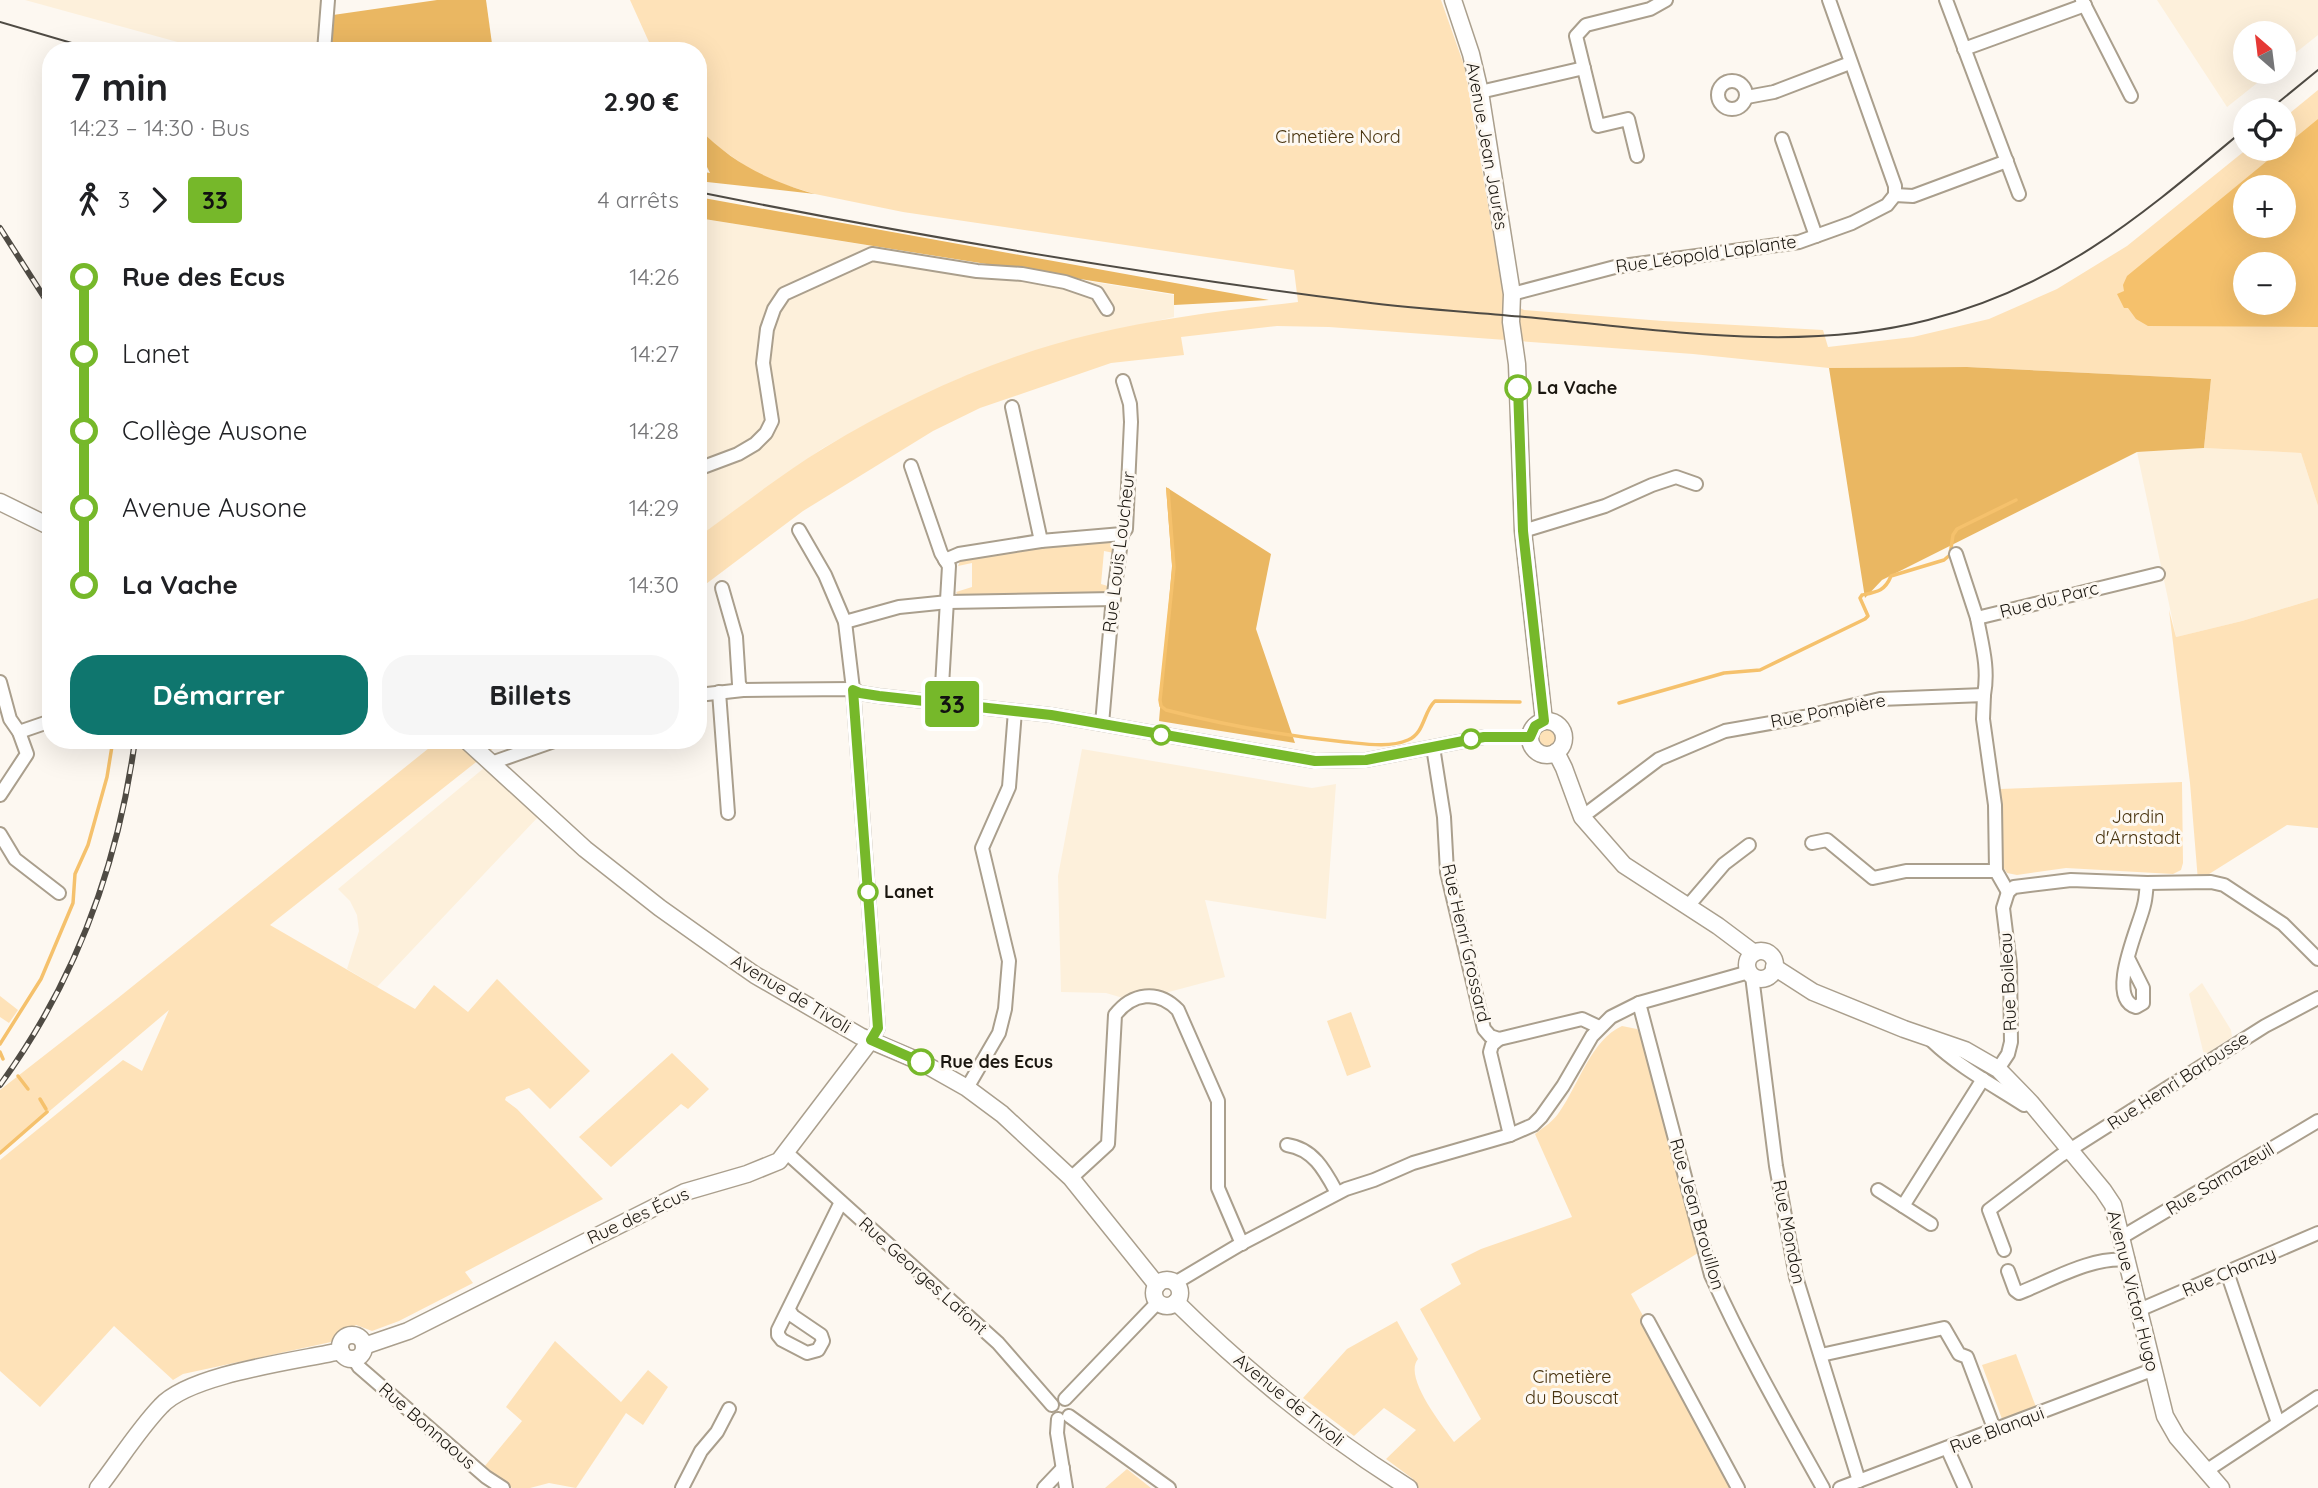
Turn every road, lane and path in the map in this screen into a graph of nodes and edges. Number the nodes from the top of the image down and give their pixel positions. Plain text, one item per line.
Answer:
1 (328, 0) edge
2 (1452, 0) edge
3 (1666, 0) edge
4 (1829, 0) edge
5 (1945, 0) edge
6 (2084, 3) edge
7 (325, 42) edge
8 (1964, 49) junction
9 (1850, 63) junction
10 (1584, 68) junction
11 (1480, 92) junction
12 (2131, 96) dead end
13 (1747, 97) dead end
14 (1782, 139) dead end
15 (1637, 156) dead end
16 (2007, 161) junction
17 (2020, 194) dead end
18 (1895, 195) junction
19 (1816, 236) junction
20 (1512, 294) junction
21 (1107, 309) dead end
22 (1123, 381) dead end
23 (1012, 407) dead end
24 (707, 466) edge
25 (911, 467) dead end
26 (1696, 484) dead end
27 (0, 502) edge
28 (42, 523) edge
29 (799, 530) dead end
30 (1523, 531) junction
31 (1122, 534) junction
32 (1041, 541) junction
33 (1956, 554) dead end
34 (945, 560) junction
35 (2158, 574) dead end
36 (722, 588) dead end
37 (1114, 599) junction
38 (948, 602) junction
39 (1977, 618) junction
40 (845, 622) junction
41 (0, 682) edge
42 (853, 690) junction
43 (743, 691) junction
44 (719, 692) junction
45 (707, 694) edge
46 (1984, 695) junction
47 (941, 703) junction
48 (1015, 711) junction
49 (1544, 721) junction
50 (42, 724) edge
51 (1102, 724) junction
52 (19, 732) junction
53 (1530, 737) junction
54 (1433, 747) junction
55 (482, 749) edge
56 (530, 749) edge
57 (1556, 752) junction
58 (493, 761) junction
59 (0, 795) edge
60 (728, 813) dead end
61 (1582, 817) junction
62 (0, 834) edge
63 (1812, 843) dead end
64 (1749, 845) dead end
65 (1996, 871) junction
66 (2147, 883) junction
67 (2008, 892) junction
68 (59, 893) dead end
69 (1688, 906) junction
70 (1754, 953) junction
71 (2128, 958) dead end
72 (2318, 959) edge
73 (1774, 967) junction
74 (1751, 974) junction
75 (1639, 1003) junction
76 (2317, 1005) edge
77 (1599, 1027) junction
78 (1930, 1038) junction
79 (1499, 1039) junction
80 (871, 1040) junction
81 (1998, 1069) junction
82 (1983, 1079) junction
83 (967, 1088) junction
84 (2031, 1103) junction
85 (2318, 1121) edge
86 (1510, 1135) junction
87 (1287, 1145) dead end
88 (2070, 1150) junction
89 (787, 1153) junction
90 (1071, 1178) junction
91 (1878, 1190) dead end
92 (1337, 1193) junction
93 (841, 1202) junction
94 (1903, 1206) junction
95 (1931, 1224) dead end
96 (2318, 1233) edge
97 (2122, 1237) junction
98 (1242, 1244) junction
99 (2004, 1250) dead end
100 (2128, 1260) junction
101 (2008, 1271) dead end
102 (2227, 1272) junction
103 (1175, 1283) junction
104 (1157, 1285) junction
105 (1158, 1302) junction
106 (1176, 1302) junction
107 (789, 1310) dead end
108 (2139, 1310) junction
109 (1648, 1321) dead end
110 (353, 1352) junction
111 (1821, 1355) junction
112 (2152, 1370) junction
113 (2318, 1397) edge
114 (1065, 1399) junction
115 (1052, 1405) junction
116 (729, 1409) dead end
117 (1063, 1418) junction
118 (2278, 1423) junction
119 (1995, 1431) junction
120 (1947, 1448) junction
121 (1063, 1468) junction
122 (2206, 1471) junction
123 (1859, 1481) junction
124 (98, 1488) edge
125 (503, 1488) edge
126 (682, 1488) edge
127 (1044, 1488) edge
128 (1066, 1488) edge
129 (1169, 1488) edge
130 (1409, 1488) edge
131 (1738, 1488) edge
132 (1823, 1488) edge
133 (1840, 1488) edge
134 (1965, 1488) edge
135 (2221, 1488) edge

1 - 7 street
2 - 11 street, Avenue Jean Jaurès
3 - 10 street
4 - 9 street
5 - 8 street
6 - 8 street
6 - 12 street
8 - 16 street
9 - 13 street
9 - 18 street
10 - 11 street
10 - 15 street
11 - 20 street, Avenue Jean Jaurès
14 - 19 street
16 - 17 street
16 - 18 street
18 - 19 street, Rue Léopold Laplante
19 - 20 street, Rue Léopold Laplante
20 - 30 street, Avenue Jean Jaurès
21 - 24 street
22 - 31 street, Rue Louis Loucheur
23 - 32 street
25 - 34 street
26 - 30 street
27 - 28 street
29 - 40 street
30 - 49 street, Avenue Jean Jaurès
31 - 32 street
31 - 37 street, Rue Louis Loucheur
32 - 34 street
33 - 39 street
34 - 38 street
35 - 39 street, Rue du Parc
36 - 43 street
37 - 38 street
37 - 51 street, Rue Louis Loucheur
38 - 40 street
38 - 47 street
39 - 46 street, Rue du Parc
40 - 42 street
41 - 52 street
42 - 43 street
42 - 47 street
42 - 80 street
43 - 44 street
44 - 45 street
44 - 60 street
46 - 61 street, Rue Pompière
46 - 65 street
47 - 48 street
48 - 51 street
48 - 83 street
49 - 53 street
49 - 57 street
50 - 52 street
51 - 54 street
52 - 59 street
53 - 54 street
53 - 57 street
54 - 79 street, Rue Henri Grossard
55 - 58 street, Avenue de Tivoli
56 - 58 street
57 - 61 street
58 - 80 street, Avenue de Tivoli
61 - 69 street
62 - 68 street
63 - 65 street
64 - 69 street
65 - 67 street
66 - 67 street
66 - 71 street
66 - 72 street
67 - 81 street, Rue Boileau
69 - 70 street
70 - 73 street
70 - 74 street
73 - 74 street
73 - 78 street, Avenue Victor Hugo
74 - 75 street
74 - 111 street, Rue Mondon
75 - 77 street
75 - 132 street, Rue Jean Brouillon
76 - 88 street, Rue Henri Barbusse
77 - 79 street
77 - 86 street
78 - 81 street, Avenue Victor Hugo
78 - 82 street
79 - 86 street, Rue Henri Grossard
80 - 83 street, Avenue de Tivoli
80 - 89 street, Rue des Écus
81 - 84 street, Avenue Victor Hugo
82 - 84 street
82 - 94 street
83 - 90 street, Avenue de Tivoli
84 - 88 street, Avenue Victor Hugo
85 - 97 street, Rue Samazeuil
86 - 92 street
87 - 92 street
88 - 97 street, Avenue Victor Hugo
88 - 99 street, Rue Henri Barbusse
89 - 93 street, Rue Georges Lafont
89 - 110 street, Rue des Écus
90 - 98 street
90 - 104 street, Avenue de Tivoli
91 - 94 street
92 - 98 street
93 - 107 street
93 - 115 street, Rue Georges Lafont
94 - 95 street
96 - 102 street, Rue Chanzy
97 - 100 street, Avenue Victor Hugo
98 - 103 street
100 - 101 street
100 - 108 street, Avenue Victor Hugo
102 - 108 street, Rue Chanzy
102 - 118 street
103 - 104 street
103 - 106 street
104 - 105 street
105 - 106 street
105 - 114 street
106 - 130 street, Avenue de Tivoli
108 - 112 street, Avenue Victor Hugo
109 - 131 street
110 - 124 street, Rue des Écus
110 - 125 street, Rue Bonnaous
111 - 119 street
111 - 123 street, Rue Mondon
112 - 119 street, Rue Blanqui
112 - 122 street, Avenue Victor Hugo
113 - 118 street
114 - 115 street
114 - 117 street
115 - 117 street
116 - 126 street
117 - 121 street
117 - 129 street
118 - 122 street
119 - 120 street, Rue Blanqui
120 - 123 street, Rue Blanqui
120 - 134 street
121 - 127 street
121 - 128 street
122 - 135 street, Avenue Victor Hugo
123 - 133 street, Rue Blanqui

